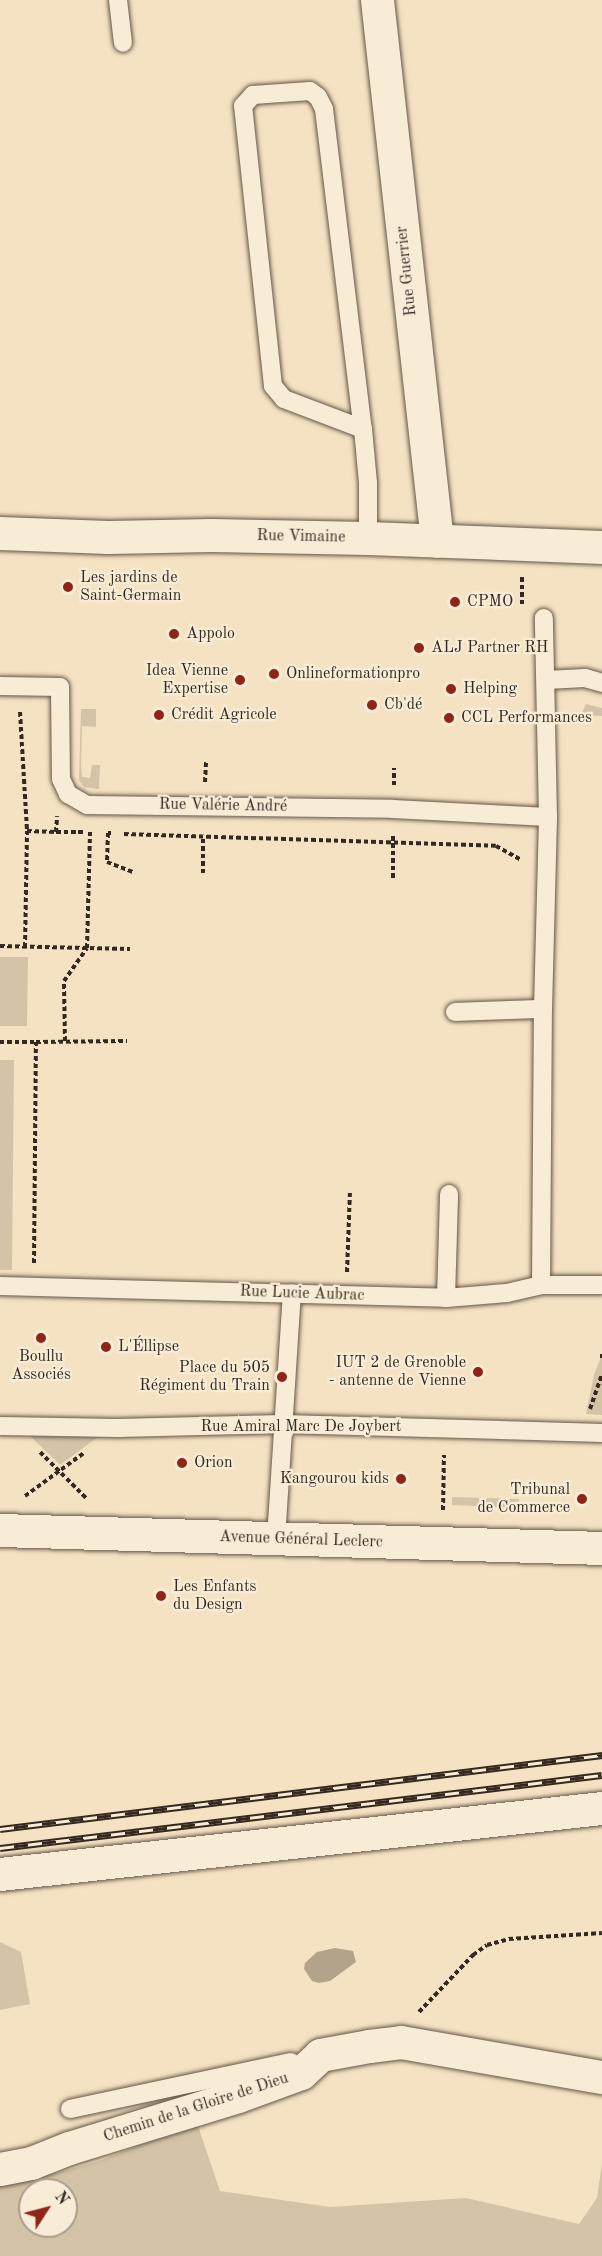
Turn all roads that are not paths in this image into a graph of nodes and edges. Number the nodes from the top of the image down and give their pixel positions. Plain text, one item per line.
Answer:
1 (118, 0) edge
2 (377, 0) edge
3 (123, 43) dead end
4 (363, 429) junction
5 (0, 533) edge
6 (368, 538) junction
7 (437, 542) junction
8 (602, 547) edge
9 (544, 618) dead end
10 (546, 680) junction
11 (602, 682) edge
12 (0, 686) edge
13 (549, 817) junction
14 (543, 1009) junction
15 (455, 1011) dead end
16 (449, 1194) dead end
17 (541, 1285) junction
18 (602, 1285) edge
19 (0, 1286) edge
20 (292, 1294) junction
21 (446, 1298) junction
22 (284, 1424) junction
23 (7, 1426) edge
24 (594, 1433) edge
25 (0, 1530) edge
26 (276, 1539) junction
27 (602, 1548) edge
28 (602, 1808) edge
29 (0, 1874) edge
30 (320, 2055) junction
31 (602, 2077) edge
32 (70, 2109) dead end
33 (0, 2169) edge

1 - 3 lane
2 - 7 street, Rue Guerrier
4 - 4 lane
4 - 6 lane
5 - 6 street, Rue Vimaine
6 - 7 street, Rue Vimaine
7 - 8 street, Rue Vimaine
9 - 10 lane
10 - 11 lane
10 - 13 lane
12 - 13 lane, Rue Valérie André
13 - 14 lane
14 - 15 lane
14 - 17 lane
16 - 21 lane
17 - 18 lane, Rue Lucie Aubrac
17 - 21 lane, Rue Lucie Aubrac
19 - 20 lane, Rue Lucie Aubrac
20 - 21 lane, Rue Lucie Aubrac
20 - 22 lane
22 - 23 lane, Rue Amiral Marc De Joybert
22 - 24 lane, Rue Amiral Marc De Joybert
22 - 26 lane
25 - 26 street, Avenue Général Leclerc
26 - 27 street, Avenue Général Leclerc
28 - 29 street
30 - 31 street
30 - 32 lane
30 - 33 street, Chemin de la Gloire de Dieu

